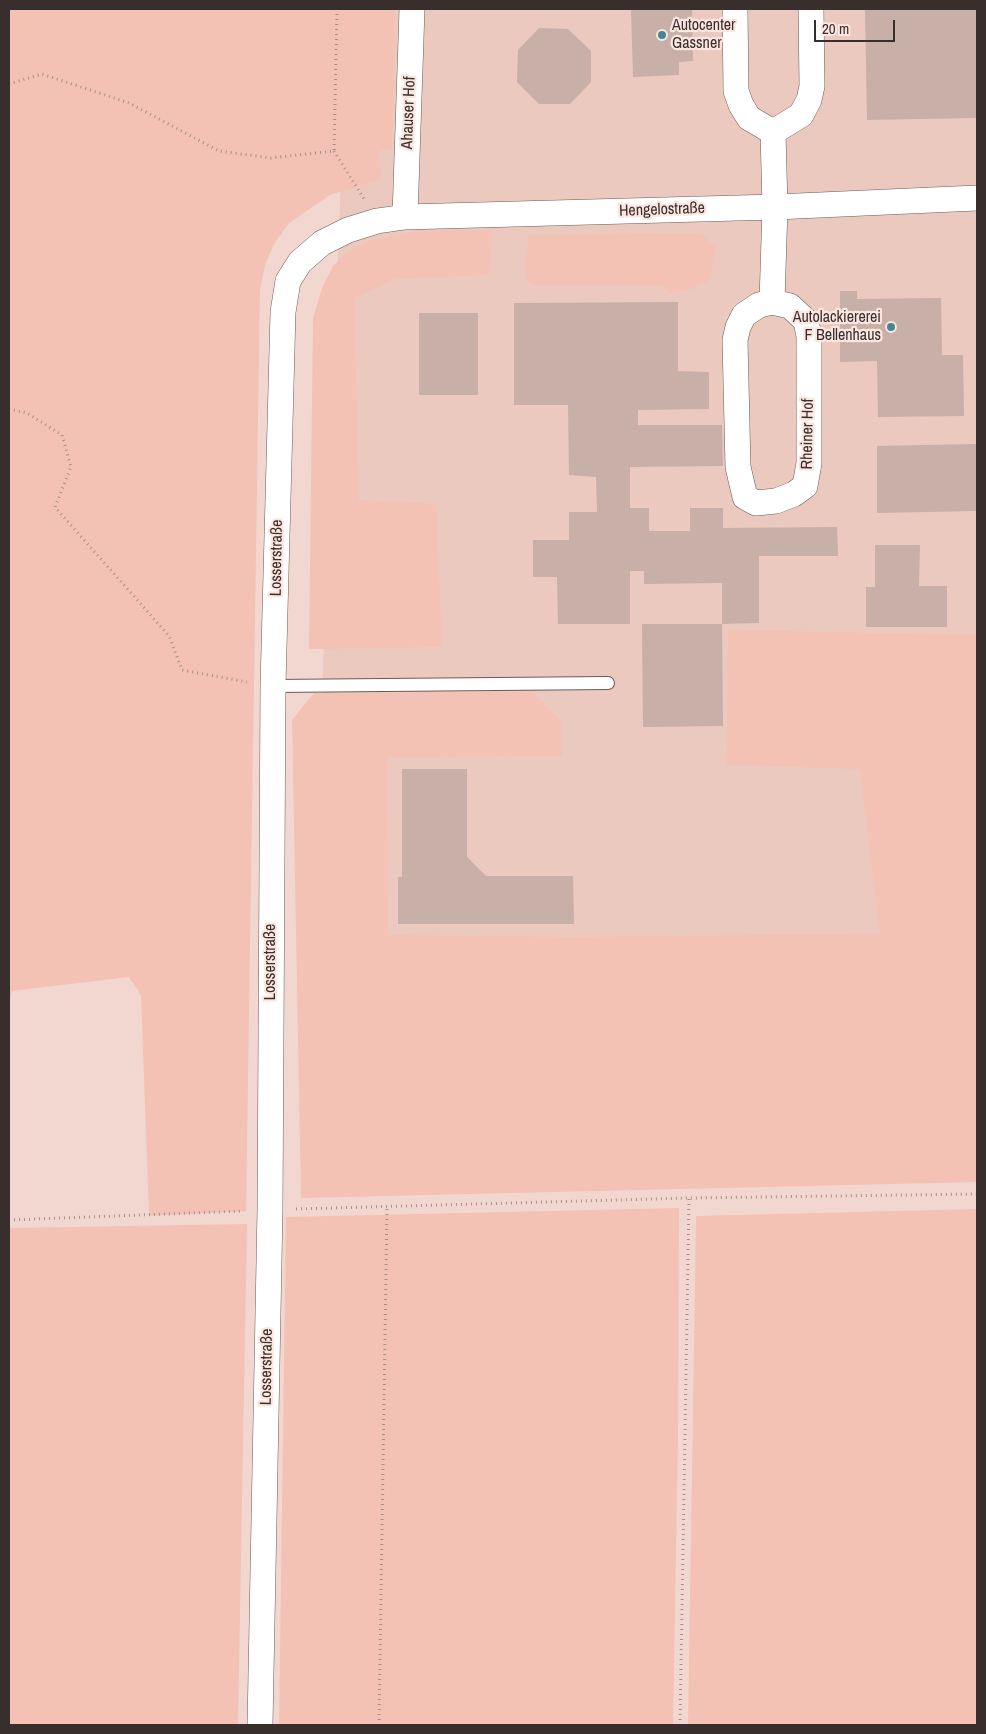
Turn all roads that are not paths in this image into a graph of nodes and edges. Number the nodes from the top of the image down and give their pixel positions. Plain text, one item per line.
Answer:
1 (412, 9) edge
2 (735, 9) edge
3 (811, 9) edge
4 (773, 132) junction
5 (977, 198) edge
6 (775, 207) junction
7 (405, 217) junction
8 (348, 230) joint
9 (772, 302) junction
10 (608, 683) dead end
11 (273, 686) junction
12 (260, 1725) edge

1 - 7 street, Ahauser Hof
2 - 4 street
3 - 4 street
4 - 6 street
5 - 6 street, Hengelostraße
6 - 7 street, Hengelostraße
6 - 9 street
7 - 8 street, Hengelostraße
8 - 11 street, Losserstraße
9 - 9 street, Rheiner Hof
10 - 11 lane
11 - 12 street, Losserstraße

